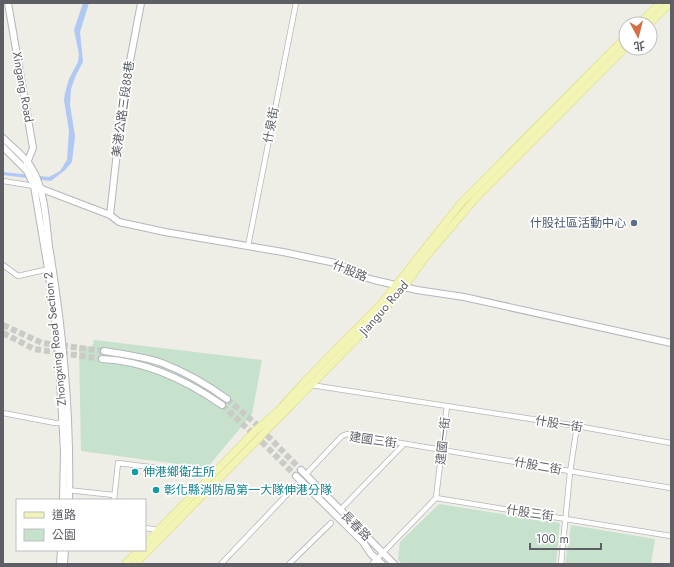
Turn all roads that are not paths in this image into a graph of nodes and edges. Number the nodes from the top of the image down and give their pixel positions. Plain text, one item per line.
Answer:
1 (8, 3) edge
2 (141, 3) edge
3 (296, 3) edge
4 (660, 3) edge
5 (670, 3) edge
6 (647, 16) edge
7 (657, 16) edge
8 (618, 46) edge
9 (618, 54) edge
10 (562, 107) junction
11 (3, 138) edge
12 (3, 148) edge
13 (27, 161) junction
14 (32, 176) junction
15 (3, 181) edge
16 (37, 187) junction
17 (110, 215) junction
18 (248, 246) junction
19 (3, 265) edge
20 (51, 269) junction
21 (395, 285) junction
22 (404, 287) junction
23 (671, 343) edge
24 (104, 351) tunnel mouth
25 (102, 359) tunnel mouth
26 (311, 385) junction
27 (227, 399) tunnel mouth
28 (222, 405) tunnel mouth
29 (447, 406) junction
30 (3, 413) edge
31 (65, 424) junction
32 (576, 426) junction
33 (671, 443) edge
34 (404, 444) junction
35 (442, 450) junction
36 (304, 471) joint
37 (570, 472) junction
38 (213, 475) junction
39 (296, 476) tunnel mouth
40 (296, 486) dead end
41 (671, 488) edge
42 (66, 490) junction
43 (114, 497) edge
44 (436, 498) junction
45 (63, 499) edge
46 (69, 499) edge
47 (343, 507) dead end
48 (565, 518) junction
49 (331, 523) dead end
50 (146, 528) edge
51 (159, 530) junction
52 (671, 536) edge
53 (146, 543) edge
54 (61, 551) edge
55 (65, 551) edge
56 (138, 551) edge
57 (383, 553) junction
58 (377, 559) junction
59 (63, 563) edge
60 (125, 564) edge
61 (135, 564) edge
62 (222, 564) edge
63 (289, 564) edge
64 (372, 564) edge
65 (382, 564) edge
66 (394, 564) edge
67 (561, 564) edge

1 - 13 street, Xingang Road
2 - 17 street, 美港公路三段88巷
3 - 18 street, 什泉街
4 - 6 main road
5 - 7 main road
8 - 10 main road, Jianguo Road
9 - 10 main road, Jianguo Road
10 - 21 main road, Jianguo Road
10 - 22 main road, Jianguo Road
11 - 13 street
12 - 14 street
13 - 14 street, Xingang Road
14 - 16 street, Zhongxing Road Section 2
15 - 16 street
16 - 17 street, 什股路
16 - 20 street, Zhongxing Road Section 2
17 - 18 street, 什股路
18 - 21 street, 什股路
19 - 20 street
20 - 31 street, Zhongxing Road Section 2
21 - 22 street, 什股路
21 - 38 main road, Jianguo Road
22 - 23 street, 什股路
22 - 26 main road, Jianguo Road
24 - 27 street
25 - 28 street
26 - 29 street, 建國一街
26 - 61 main road, Jianguo Road
29 - 32 street, 什股一街
29 - 35 street, 建國一街
30 - 31 street
31 - 42 street, Zhongxing Road Section 2
32 - 33 street, 什股一街
32 - 37 street
34 - 35 street, 什股二街
34 - 36 street, 建國三街
34 - 47 street
35 - 37 street, 什股二街
35 - 44 street, 建國一街
36 - 57 street, 長春路
37 - 41 street, 什股二街
37 - 48 street
38 - 43 street
38 - 51 main road, Jianguo Road
39 - 58 street, 長春路
40 - 62 street
42 - 43 street
42 - 45 street, Zhongxing Road Section 2
42 - 46 street, Zhongxing Road Section 2
44 - 48 street, 什股三街
44 - 57 street
48 - 52 street, 什股三街
48 - 67 street
49 - 63 street
50 - 51 street
51 - 53 main road, Jianguo Road
54 - 59 street
55 - 59 street
56 - 60 main road
57 - 58 street
57 - 66 street, 長春路
58 - 64 street
58 - 65 street, 長春路

